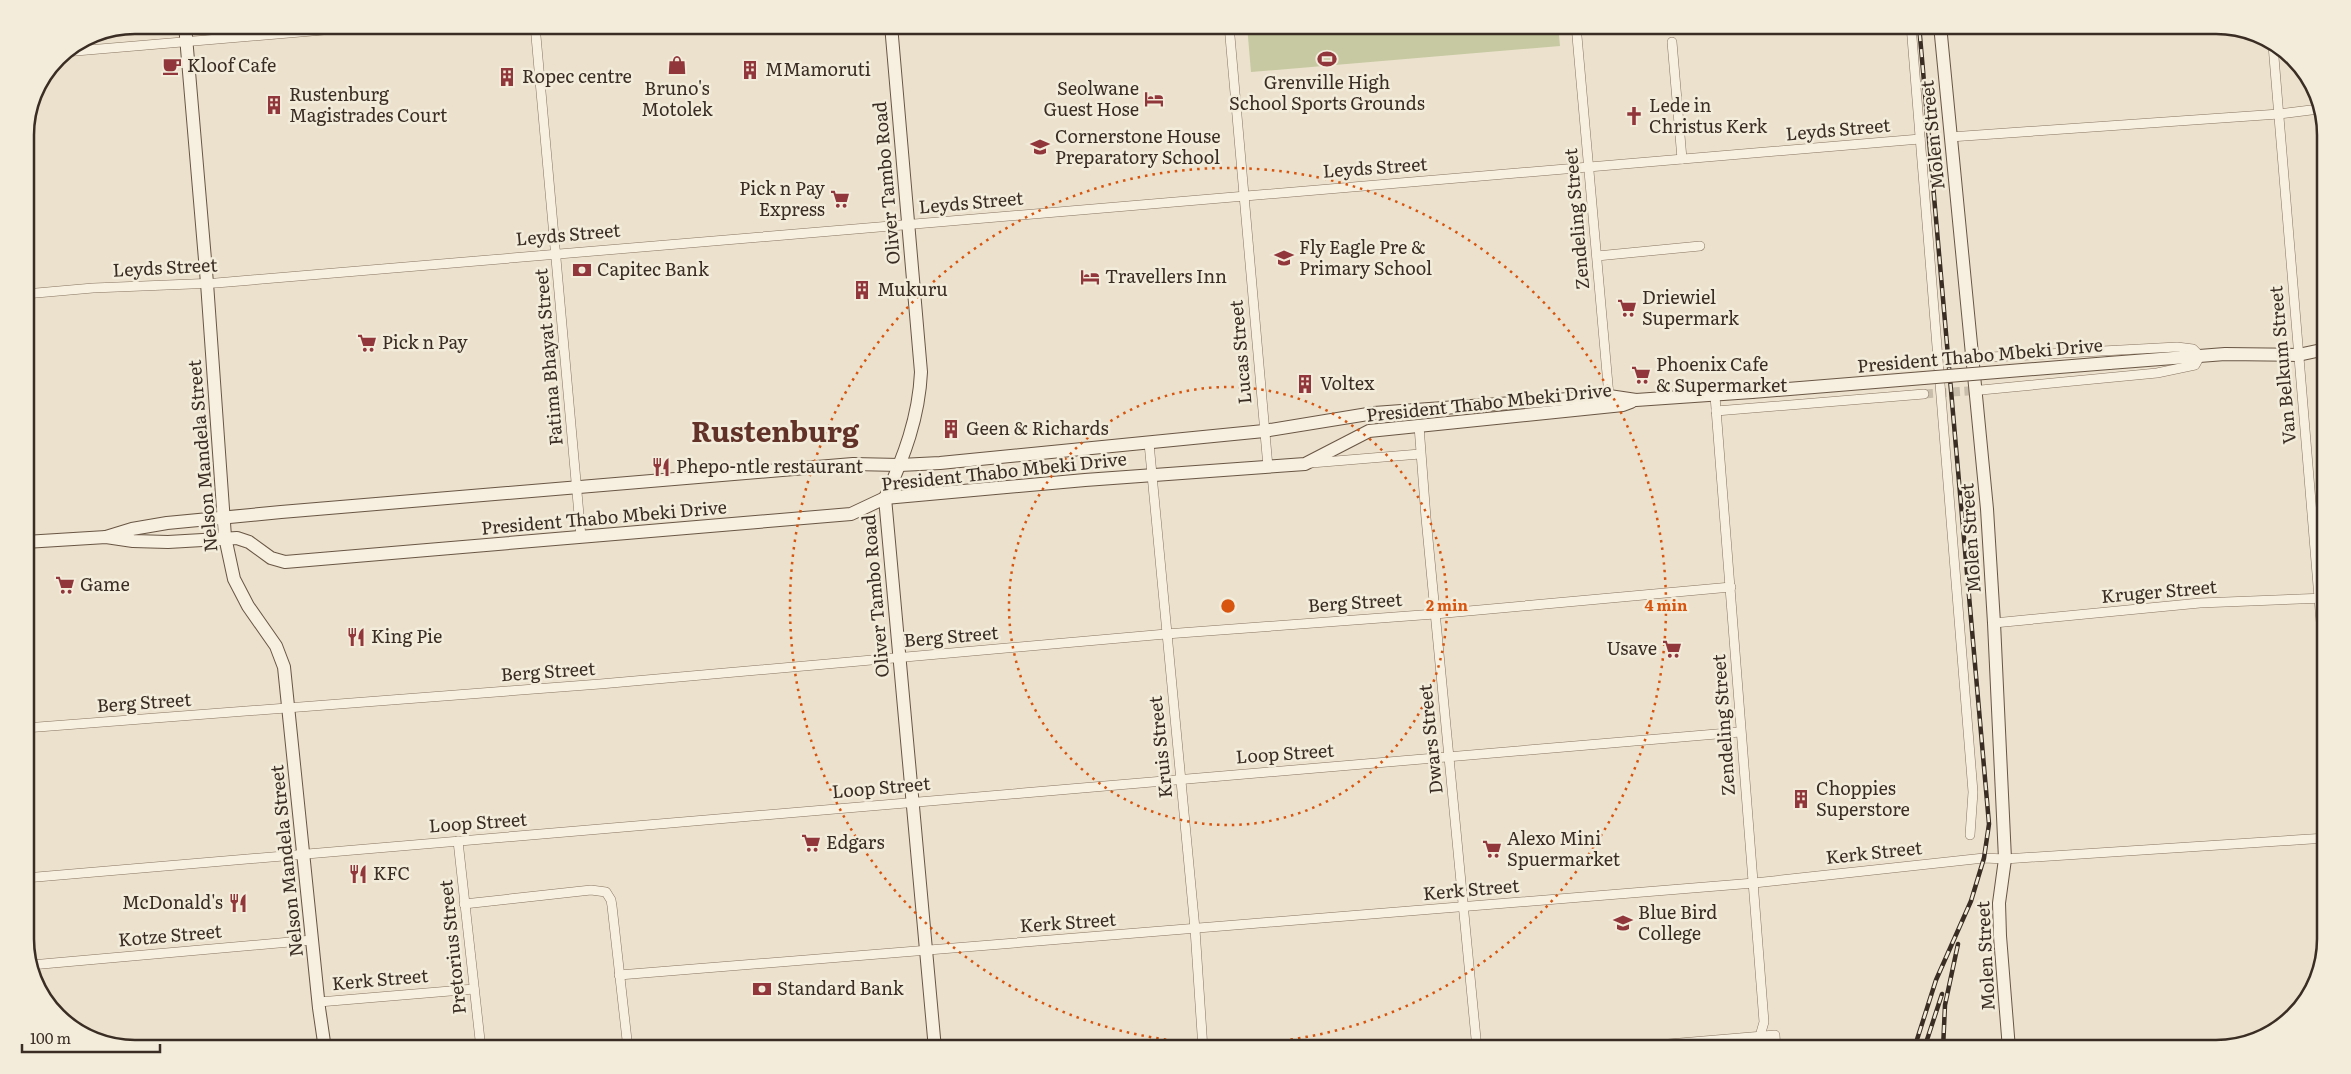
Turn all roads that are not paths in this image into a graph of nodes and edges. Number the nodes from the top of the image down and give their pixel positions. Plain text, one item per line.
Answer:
1 (186, 34) edge
2 (284, 34) edge
3 (536, 34) edge
4 (892, 34) edge
5 (1230, 34) edge
6 (1577, 34) edge
7 (1912, 34) edge
8 (1941, 34) edge
9 (1672, 42) dead end
10 (186, 43) junction
11 (79, 51) edge
12 (2274, 52) edge
13 (2314, 110) edge
14 (2279, 114) junction
15 (1950, 137) junction
16 (1920, 139) junction
17 (1682, 159) junction
18 (1588, 168) junction
19 (1243, 195) junction
20 (908, 225) junction
21 (1700, 246) dead end
22 (556, 252) junction
23 (1597, 256) junction
24 (207, 283) junction
25 (34, 293) edge
26 (2317, 351) edge
27 (2298, 355) junction
28 (2200, 356) junction
29 (1971, 358) junction
30 (1981, 390) tunnel mouth
31 (1924, 394) tunnel mouth
32 (1609, 396) junction
33 (1715, 396) junction
34 (1636, 400) junction
35 (1601, 408) junction
36 (1716, 411) junction
37 (1419, 426) junction
38 (1264, 431) junction
39 (1149, 443) junction
40 (1420, 454) junction
41 (1305, 464) junction
42 (902, 465) junction
43 (1268, 467) junction
44 (1151, 475) junction
45 (577, 487) junction
46 (885, 498) junction
47 (224, 518) junction
48 (106, 537) junction
49 (581, 537) junction
50 (225, 538) junction
51 (34, 541) edge
52 (2317, 547) edge
53 (1731, 588) junction
54 (2317, 598) edge
55 (1435, 614) junction
56 (1994, 623) junction
57 (1166, 634) junction
58 (900, 658) junction
59 (289, 709) junction
60 (34, 727) edge
61 (1740, 732) junction
62 (1449, 757) junction
63 (1180, 778) junction
64 (913, 801) junction
65 (1970, 835) dead end
66 (2317, 839) edge
67 (458, 841) junction
68 (303, 854) junction
69 (2005, 859) junction
70 (34, 877) edge
71 (1754, 883) junction
72 (464, 904) junction
73 (1464, 907) junction
74 (1195, 929) junction
75 (312, 940) junction
76 (925, 950) junction
77 (37, 964) edge
78 (619, 975) junction
79 (474, 989) junction
80 (318, 1002) junction
81 (1760, 1036) junction
82 (324, 1040) edge
83 (480, 1040) edge
84 (627, 1040) edge
85 (934, 1040) edge
86 (1203, 1040) edge
87 (1476, 1040) edge
88 (1714, 1040) edge
89 (1758, 1040) edge
90 (1775, 1040) edge
91 (2008, 1040) edge

1 - 10 street, Nelson Mandela Street
2 - 10 street
3 - 22 street, Fatima Bhayat Street
4 - 20 street, Oliver Tambo Road
5 - 19 street, Lucas Street
6 - 18 street, Zendeling Street
7 - 16 street, Molen Street
8 - 15 street, Molen Street
9 - 17 street
10 - 11 street
10 - 24 street, Nelson Mandela Street
12 - 14 street, Van Belkum Street
13 - 14 street
14 - 15 street
14 - 27 street, Van Belkum Street
15 - 29 street, Molen Street
16 - 17 street, Leyds Street
16 - 65 street, Molen Street
17 - 18 street, Leyds Street
18 - 19 street, Leyds Street
18 - 23 street, Zendeling Street
19 - 20 street, Leyds Street
19 - 38 street, Lucas Street
20 - 22 street, Leyds Street
20 - 42 street, Oliver Tambo Road
21 - 23 street
22 - 24 street, Leyds Street
22 - 45 street, Fatima Bhayat Street
23 - 32 street, Zendeling Street
24 - 25 street, Leyds Street
24 - 47 street, Nelson Mandela Street
26 - 27 street, President Thabo Mbeki Drive
27 - 28 street, President Thabo Mbeki Drive
27 - 52 street, Van Belkum Street
28 - 29 street
28 - 30 street
28 - 33 street, President Thabo Mbeki Drive, bridge
29 - 56 street, Molen Street
31 - 36 street
32 - 34 street, President Thabo Mbeki Drive
32 - 35 street
32 - 38 street, President Thabo Mbeki Drive
33 - 34 street, President Thabo Mbeki Drive
33 - 36 street, Zendeling Street
34 - 35 street, President Thabo Mbeki Drive
35 - 37 street, President Thabo Mbeki Drive
36 - 53 street, Zendeling Street
37 - 40 street, Dwars Street
37 - 41 street, President Thabo Mbeki Drive
38 - 39 street, President Thabo Mbeki Drive
38 - 43 street, Lucas Street
39 - 42 street, President Thabo Mbeki Drive
39 - 44 street, Kruis Street
40 - 41 street
40 - 55 street, Dwars Street
41 - 43 street, President Thabo Mbeki Drive
42 - 45 street, President Thabo Mbeki Drive
42 - 46 street, Oliver Tambo Road
43 - 44 street, President Thabo Mbeki Drive
44 - 46 street, President Thabo Mbeki Drive
44 - 57 street, Kruis Street
45 - 47 street, President Thabo Mbeki Drive
45 - 49 street, Fatima Bhayat Street
46 - 49 street, President Thabo Mbeki Drive
46 - 58 street, Oliver Tambo Road
47 - 48 street, President Thabo Mbeki Drive
47 - 50 street, Nelson Mandela Street
48 - 50 street, President Thabo Mbeki Drive
48 - 51 street, President Thabo Mbeki Drive
49 - 50 street, President Thabo Mbeki Drive
50 - 59 street, Nelson Mandela Street
53 - 55 street, Berg Street
53 - 61 street, Zendeling Street
54 - 56 street, Kruger Street
55 - 57 street, Berg Street
55 - 62 street, Dwars Street
56 - 69 street, Molen Street
57 - 58 street, Berg Street
57 - 63 street, Kruis Street
58 - 59 street, Berg Street
58 - 64 street, Oliver Tambo Road
59 - 60 street, Berg Street
59 - 68 street, Nelson Mandela Street
61 - 62 street, Loop Street
61 - 71 street, Zendeling Street
62 - 63 street, Loop Street
62 - 73 street, Dwars Street
63 - 64 street, Loop Street
63 - 74 street, Kruis Street
64 - 67 street, Loop Street
64 - 76 street, Oliver Tambo Road
66 - 69 street, Kerk Street
67 - 68 street, Loop Street
67 - 72 street, Pretorius Street
68 - 70 street, Loop Street
68 - 75 street, Nelson Mandela Street
69 - 71 street, Kerk Street
69 - 91 street, Molen Street
71 - 73 street, Kerk Street
71 - 81 street, Zendeling Street
72 - 78 street
72 - 79 street, Pretorius Street
73 - 74 street, Kerk Street
73 - 87 street, Dwars Street
74 - 76 street, Kerk Street
74 - 86 street, Kruis Street
75 - 77 street, Kotze Street
75 - 80 street, Nelson Mandela Street
76 - 78 street, Kerk Street
76 - 85 street, Oliver Tambo Road
78 - 84 street
79 - 80 street, Kerk Street
79 - 83 street, Pretorius Street
80 - 82 street, Nelson Mandela Street
81 - 88 street
81 - 89 street, Zendeling Street
81 - 90 street

